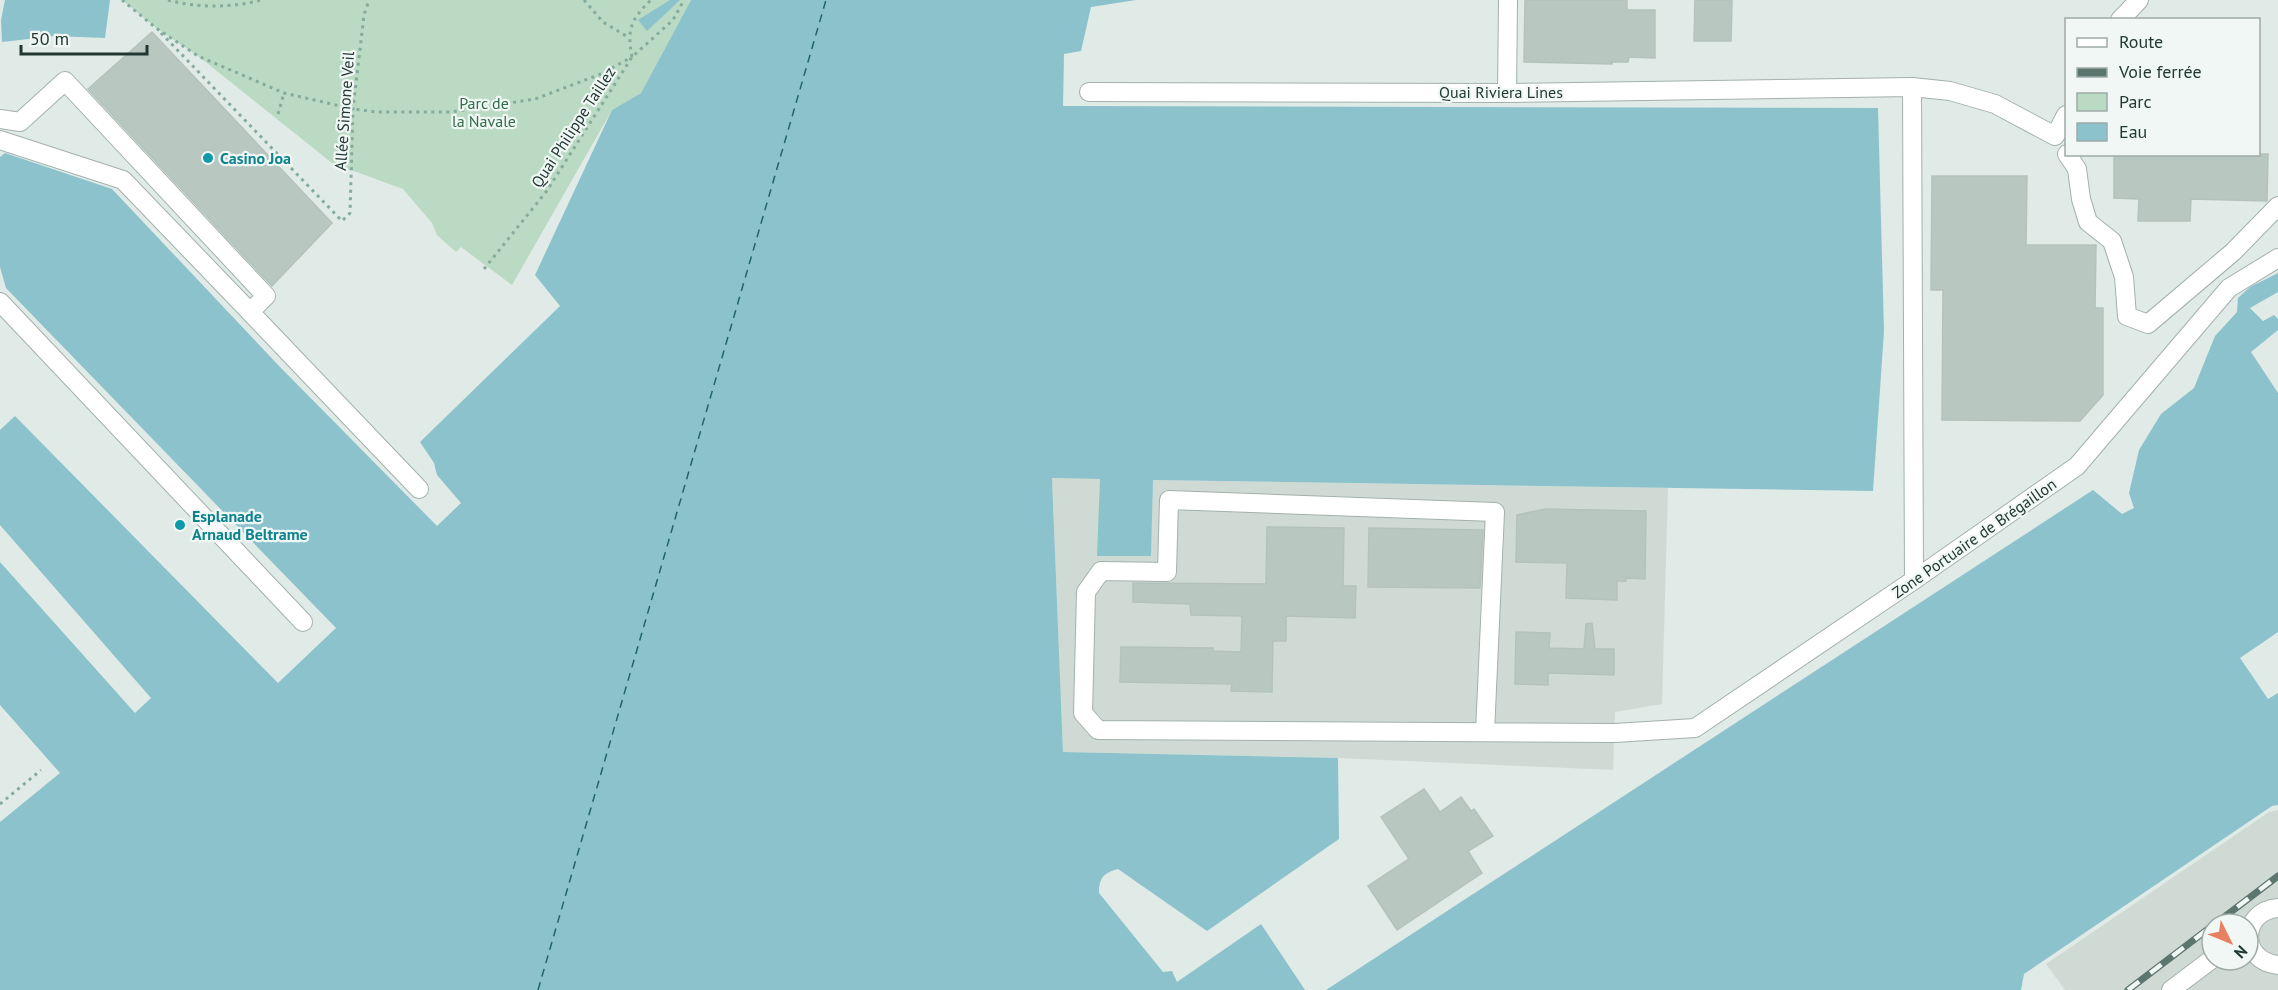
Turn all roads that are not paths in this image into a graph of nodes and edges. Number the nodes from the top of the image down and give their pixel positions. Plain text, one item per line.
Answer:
1 (1508, 0) edge
2 (2139, 0) edge
3 (2122, 18) edge
4 (1912, 87) junction
5 (1089, 92) dead end
6 (1507, 93) junction
7 (2065, 118) edge
8 (0, 119) edge
9 (2055, 136) junction
10 (0, 140) edge
11 (2065, 151) edge
12 (2068, 156) edge
13 (2278, 206) edge
14 (2278, 258) edge
15 (0, 302) edge
16 (250, 312) junction
17 (419, 489) dead end
18 (1914, 580) junction
19 (303, 622) dead end
20 (1485, 732) junction
21 (2278, 908) edge
22 (2260, 915) edge
23 (2260, 958) edge
24 (2278, 965) edge
25 (2200, 968) edge
26 (2171, 990) edge

1 - 6 street
2 - 3 street
4 - 6 street, Quai Riviera Lines
4 - 9 street, Quai Riviera Lines
4 - 18 street
5 - 6 street, Quai Riviera Lines
7 - 9 street
8 - 16 street
9 - 11 street
10 - 16 street
12 - 13 street
14 - 18 street, Zone Portuaire de Brégaillon
15 - 19 street
16 - 17 street
18 - 20 street, Zone Portuaire de Brégaillon
20 - 20 street, Zone Portuaire de Brégaillon
21 - 22 street
23 - 24 street
25 - 26 street

